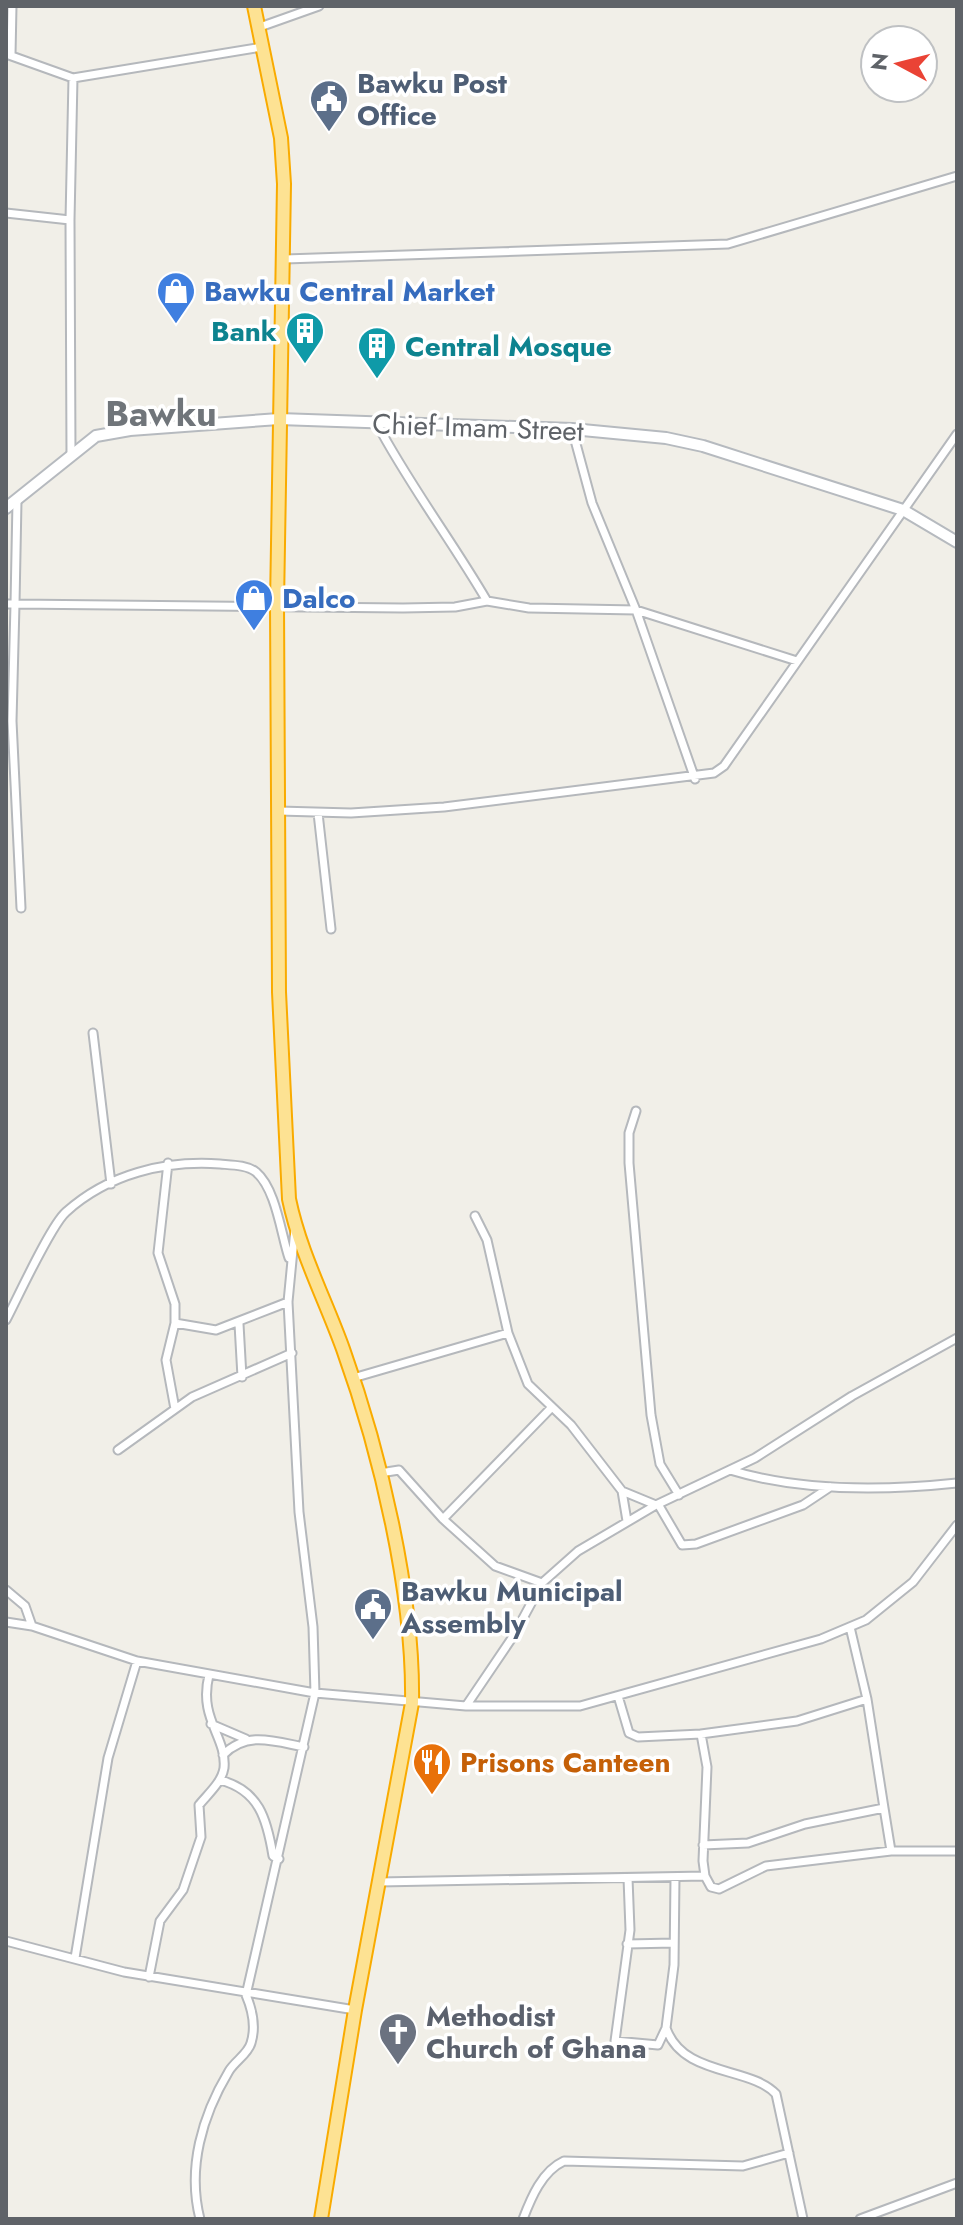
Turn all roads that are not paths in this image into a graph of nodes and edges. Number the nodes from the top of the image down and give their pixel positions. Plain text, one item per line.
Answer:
1 (12, 6) edge
2 (254, 6) edge
3 (319, 6) edge
4 (257, 28) junction
5 (263, 47) junction
6 (8, 55) edge
7 (73, 78) junction
8 (957, 176) edge
9 (6, 213) edge
10 (70, 220) junction
11 (285, 259) junction
12 (279, 419) junction
13 (377, 424) junction
14 (572, 429) junction
15 (957, 434) edge
16 (71, 453) junction
17 (17, 501) junction
18 (6, 508) edge
19 (903, 510) junction
20 (957, 542) edge
21 (487, 601) junction
22 (10, 604) edge
23 (277, 604) junction
24 (636, 610) junction
25 (797, 661) junction
26 (10, 760) edge
27 (695, 779) junction
28 (279, 811) junction
29 (318, 813) junction
30 (21, 908) dead end
31 (331, 929) dead end
32 (93, 1033) dead end
33 (636, 1111) dead end
34 (168, 1163) junction
35 (111, 1184) junction
36 (475, 1216) dead end
37 (295, 1229) junction
38 (289, 1260) junction
39 (288, 1302) junction
40 (6, 1320) edge
41 (175, 1323) junction
42 (239, 1324) junction
43 (508, 1333) junction
44 (957, 1338) edge
45 (292, 1353) junction
46 (242, 1377) junction
47 (353, 1378) junction
48 (552, 1407) junction
49 (175, 1409) junction
50 (118, 1450) dead end
51 (730, 1470) junction
52 (378, 1474) junction
53 (957, 1483) edge
54 (830, 1487) junction
55 (622, 1491) junction
56 (679, 1495) junction
57 (657, 1505) junction
58 (443, 1519) junction
59 (627, 1521) junction
60 (957, 1525) edge
61 (542, 1583) junction
62 (6, 1590) edge
63 (6, 1622) edge
64 (32, 1626) junction
65 (850, 1627) junction
66 (137, 1661) junction
67 (209, 1675) junction
68 (315, 1693) junction
69 (618, 1696) junction
70 (867, 1699) junction
71 (412, 1703) junction
72 (466, 1706) junction
73 (211, 1724) junction
74 (701, 1734) junction
75 (247, 1739) junction
76 (304, 1747) junction
77 (223, 1755) junction
78 (220, 1780) junction
79 (884, 1808) junction
80 (703, 1845) junction
81 (891, 1851) junction
82 (957, 1851) edge
83 (279, 1859) junction
84 (705, 1876) junction
85 (675, 1877) junction
86 (628, 1878) junction
87 (379, 1882) junction
88 (6, 1941) edge
89 (674, 1943) junction
90 (627, 1944) junction
91 (75, 1958) junction
92 (149, 1977) junction
93 (246, 1995) junction
94 (355, 2010) junction
95 (666, 2028) junction
96 (789, 2153) junction
97 (957, 2183) edge
98 (200, 2219) edge
99 (321, 2219) edge
100 (523, 2219) edge
101 (803, 2219) edge
102 (860, 2219) edge

1 - 6 street
2 - 4 highway
3 - 4 street
4 - 5 highway
5 - 7 street
5 - 11 highway
6 - 7 street
7 - 10 street
8 - 11 street
9 - 10 street
10 - 16 street
11 - 12 highway
12 - 13 street, Chief Imam Street
12 - 16 street, Chief Imam Street
12 - 23 highway
13 - 14 street, Chief Imam Street
13 - 21 street
14 - 19 street, Chief Imam Street
14 - 24 street
15 - 19 street
16 - 17 street, Chief Imam Street
17 - 18 street, Chief Imam Street
17 - 22 street
19 - 20 street, Chief Imam Street
19 - 25 street
21 - 23 street
21 - 24 street
22 - 23 street
22 - 26 street
23 - 28 highway
24 - 25 street
24 - 27 street
25 - 27 street
26 - 30 street
27 - 29 street
28 - 29 street
28 - 37 highway
29 - 31 street
32 - 35 street
33 - 56 street
34 - 35 street
34 - 38 street
34 - 41 street
35 - 40 street
36 - 43 street
37 - 38 street
37 - 47 highway
38 - 39 street
39 - 42 street
39 - 45 street
41 - 42 street
41 - 49 street
42 - 46 street
43 - 47 street
43 - 48 street
44 - 51 street
45 - 46 street
45 - 68 street
46 - 49 street
47 - 52 highway
48 - 55 street
48 - 58 street
49 - 50 street
51 - 54 street
51 - 56 street
52 - 58 street
52 - 71 highway
53 - 54 street
54 - 57 street
55 - 57 street
55 - 59 street
56 - 57 street
57 - 59 street
58 - 61 street
59 - 61 street
60 - 65 street
61 - 72 street
62 - 64 street
63 - 64 street
64 - 66 street
65 - 69 street
65 - 70 street
66 - 67 street
66 - 91 street
67 - 68 street
67 - 73 street
68 - 71 street
68 - 76 street
69 - 72 street
69 - 74 street
70 - 74 street
70 - 79 street
71 - 72 street
71 - 87 highway
73 - 75 street
73 - 77 street
74 - 80 street
75 - 76 street
75 - 77 street
76 - 83 street
77 - 78 street
78 - 83 street
78 - 92 street
79 - 80 street
79 - 81 street
80 - 84 street
81 - 82 street
81 - 84 street
83 - 93 street
84 - 85 street
85 - 86 street
85 - 89 street
86 - 87 street
86 - 90 street
87 - 94 highway
88 - 91 street
89 - 90 street
89 - 95 street
90 - 95 street
91 - 92 street
92 - 93 street
93 - 94 street
93 - 98 street
94 - 99 highway
95 - 96 street
96 - 100 street
96 - 101 street
97 - 102 street

